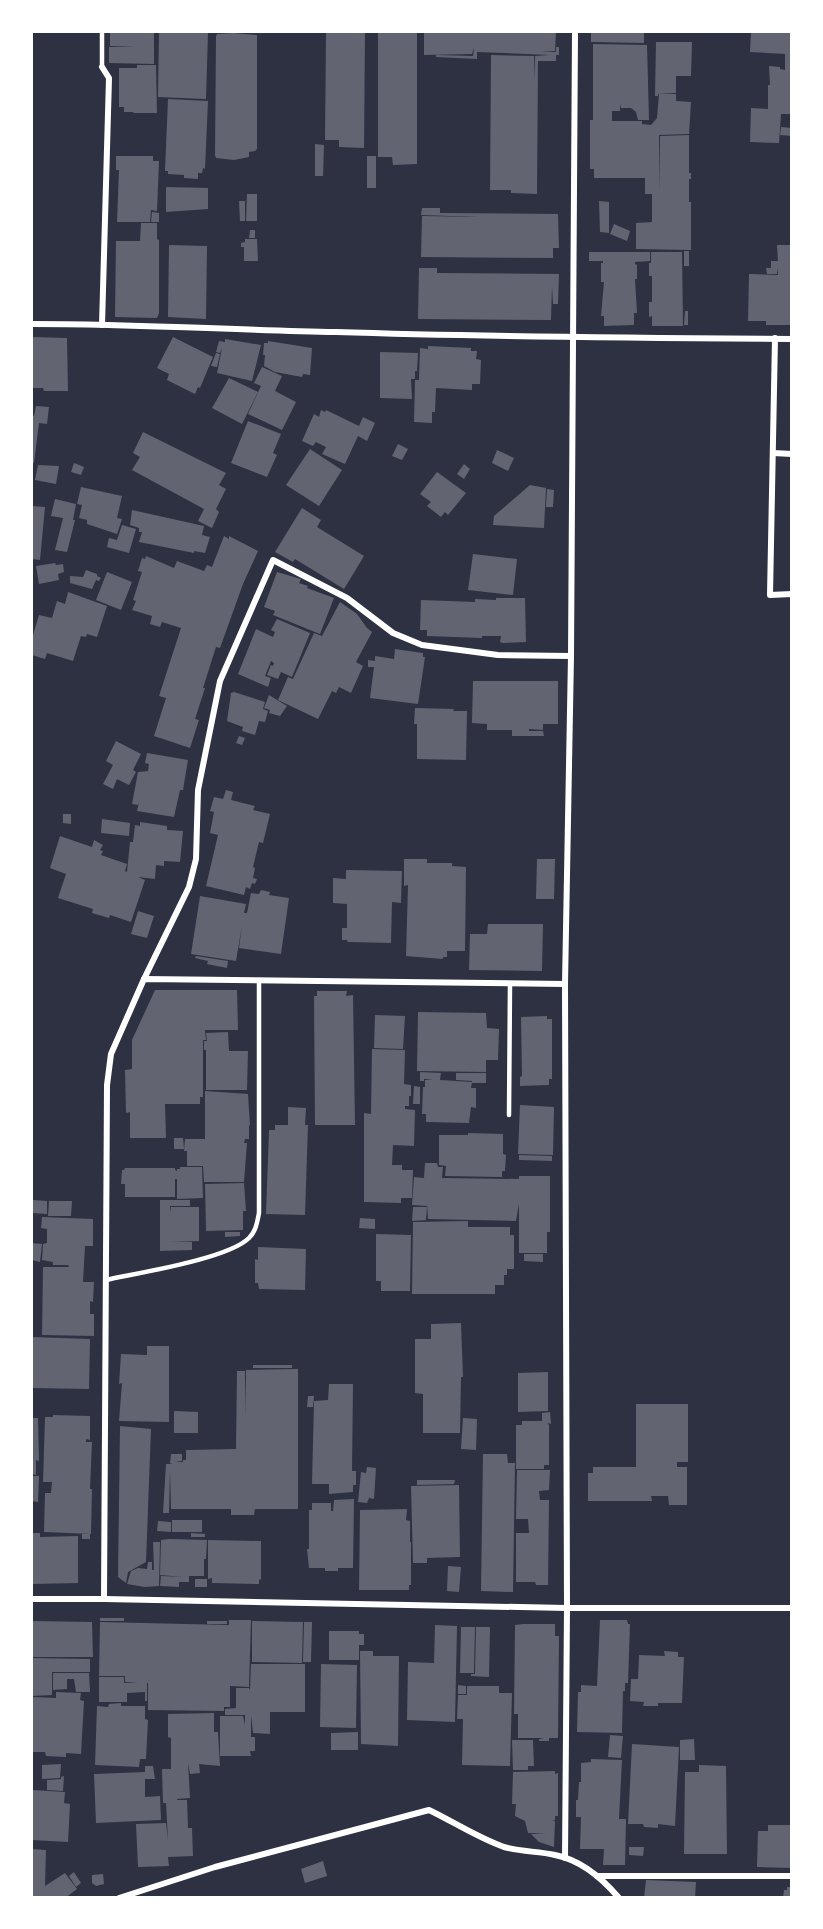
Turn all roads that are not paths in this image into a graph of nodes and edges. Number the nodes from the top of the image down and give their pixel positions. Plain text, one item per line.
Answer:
1 (102, 32) edge
2 (575, 32) edge
3 (102, 68) joint
4 (32, 324) edge
5 (102, 325) junction
6 (573, 337) junction
7 (775, 339) junction
8 (792, 339) edge
9 (773, 453) junction
10 (792, 453) edge
11 (792, 594) edge
12 (572, 656) junction
13 (144, 978) junction
14 (259, 980) junction
15 (510, 984) junction
16 (565, 984) junction
17 (509, 1115) dead end
18 (106, 1280) junction
19 (32, 1599) edge
20 (104, 1599) junction
21 (567, 1608) junction
22 (792, 1608) edge
23 (565, 1858) junction
24 (597, 1876) junction
25 (792, 1876) edge
26 (119, 1898) edge
27 (619, 1898) edge

1 - 3 lane
2 - 6 street
3 - 5 street
4 - 5 street
5 - 6 street
6 - 7 street
6 - 12 street
7 - 8 street
7 - 9 street
9 - 10 street
9 - 11 street
12 - 13 street
12 - 16 street
13 - 14 street
13 - 18 street
14 - 15 street
14 - 18 lane
15 - 16 street
15 - 17 lane
16 - 21 street
18 - 20 street
19 - 20 street
20 - 21 street
21 - 22 street
21 - 23 street
23 - 24 street
23 - 26 street
24 - 25 street
24 - 27 street

